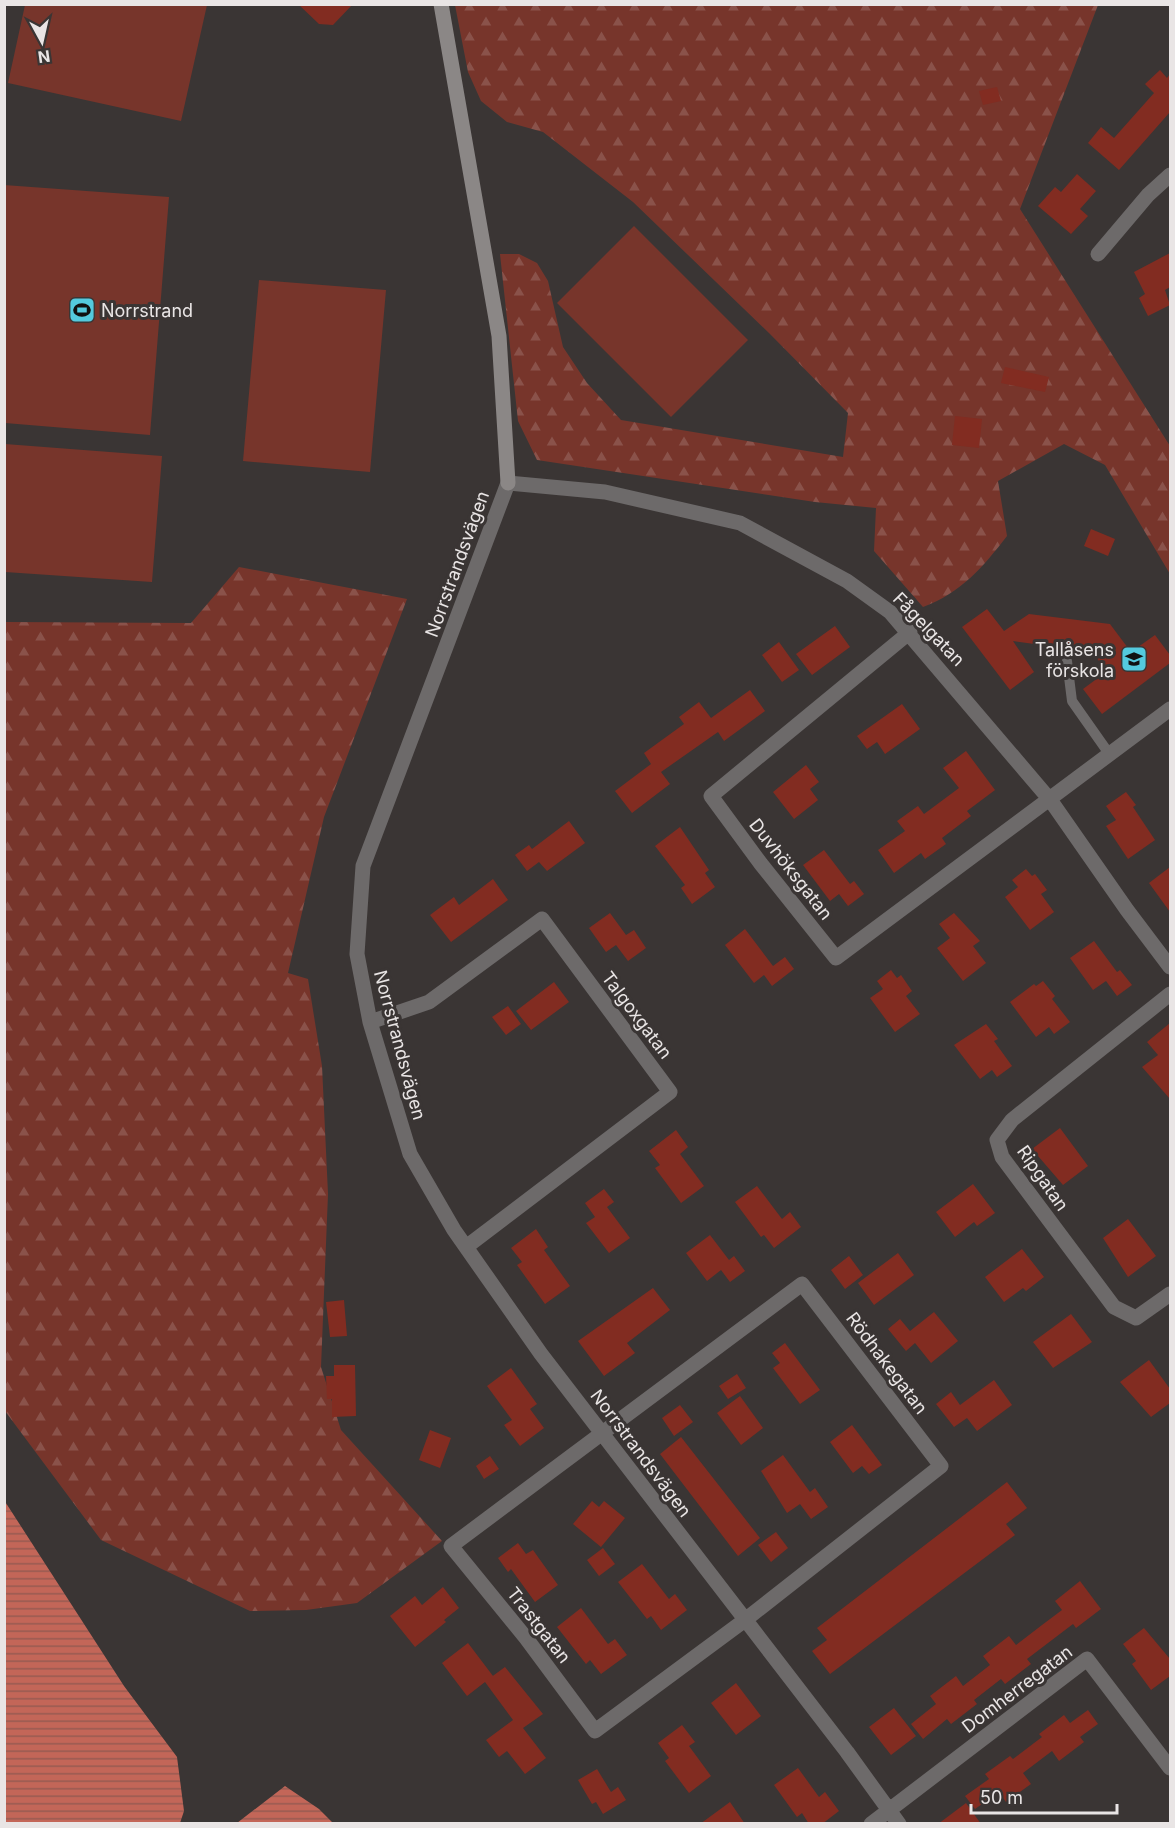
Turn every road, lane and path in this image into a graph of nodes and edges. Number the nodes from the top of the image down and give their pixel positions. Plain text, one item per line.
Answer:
1 (441, 4) edge
2 (1170, 175) edge
3 (1098, 254) dead end
4 (508, 483) junction
5 (910, 633) junction
6 (1067, 661) dead end
7 (1170, 709) edge
8 (1110, 755) junction
9 (1051, 801) junction
10 (1170, 967) edge
11 (1170, 994) edge
12 (370, 1022) junction
13 (466, 1247) junction
14 (1170, 1294) edge
15 (601, 1432) junction
16 (745, 1620) junction
17 (1170, 1768) edge
18 (889, 1809) junction
19 (871, 1824) edge
20 (899, 1824) edge

1 - 4 street, Norrstrandsvägen
2 - 3 street
4 - 5 street, Fågelgatan
4 - 12 street, Norrstrandsvägen
5 - 9 street, Fågelgatan
5 - 9 street, Duvhöksgatan
6 - 8 lane
7 - 8 street
8 - 9 street
9 - 10 street, Fågelgatan
11 - 14 street, Ripgatan
12 - 13 street, Norrstrandsvägen
12 - 13 street, Talgoxgatan
13 - 15 street, Norrstrandsvägen
15 - 16 street, Norrstrandsvägen
15 - 16 street, Trastgatan
15 - 16 street, Rödhakegatan
16 - 18 street, Norrstrandsvägen
17 - 18 street, Domherregatan
18 - 19 street
18 - 20 street, Norrstrandsvägen

